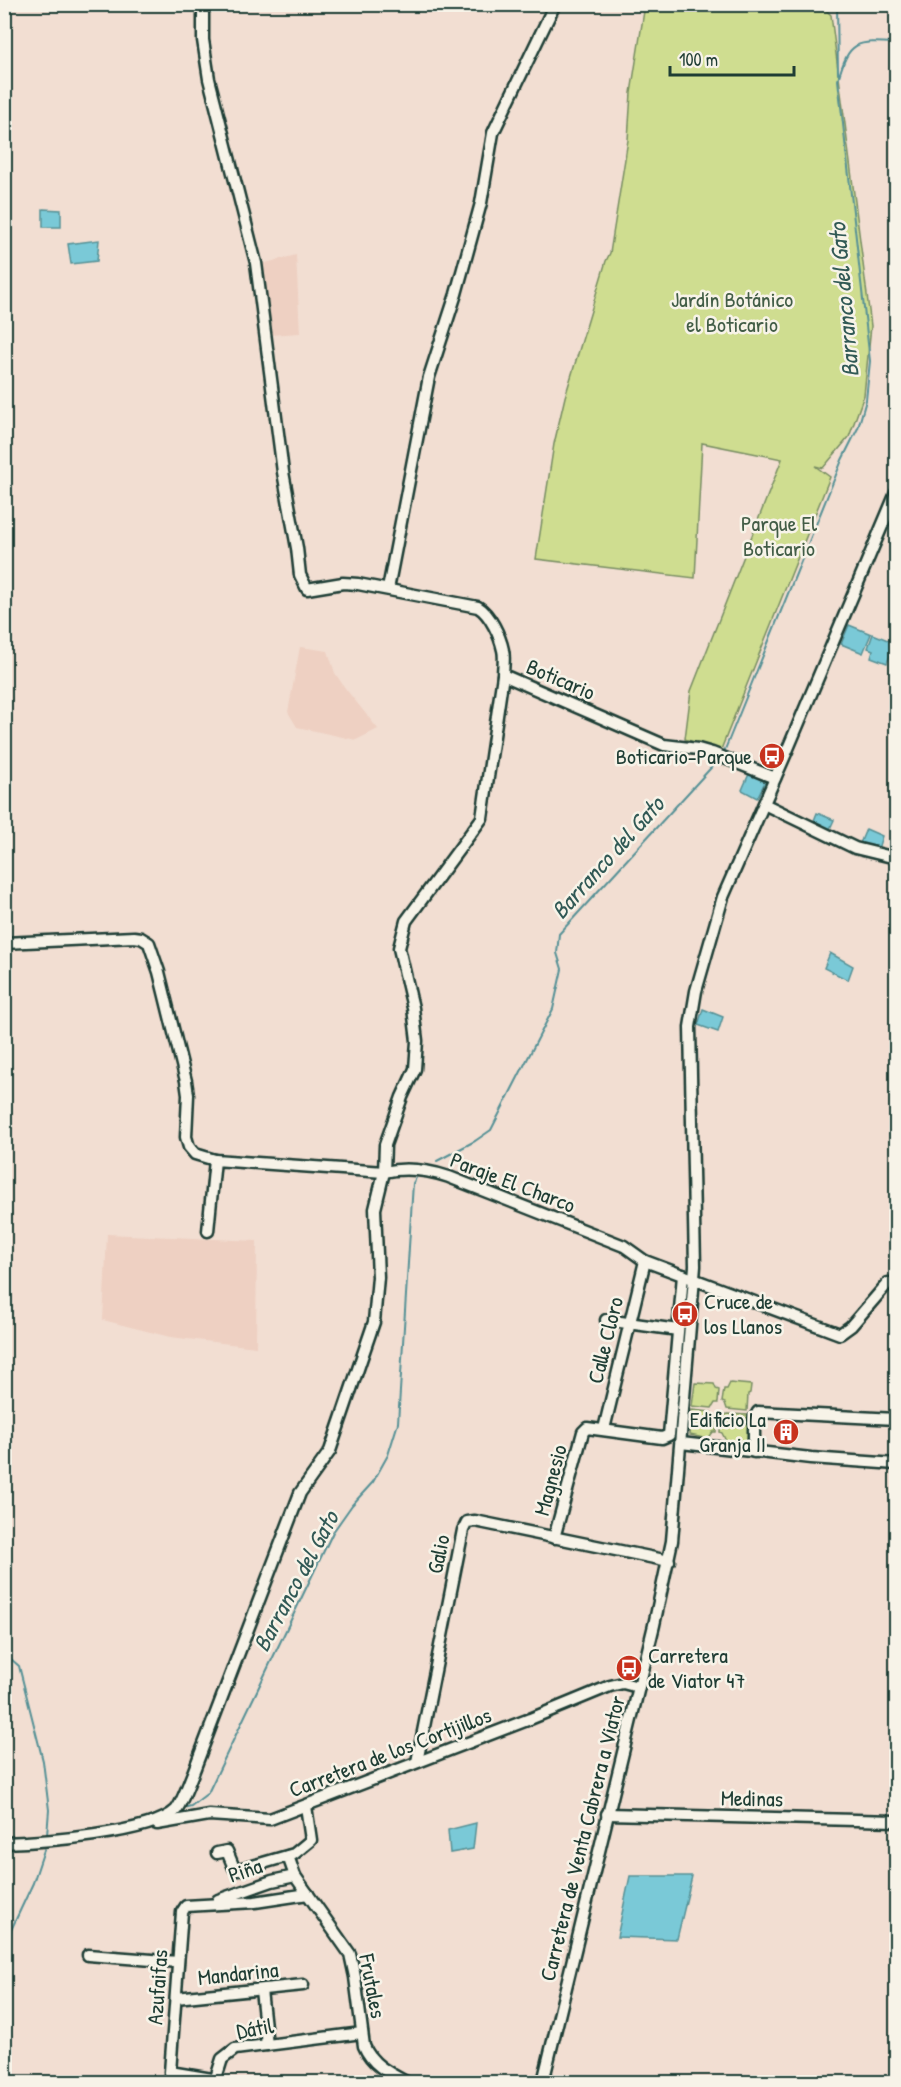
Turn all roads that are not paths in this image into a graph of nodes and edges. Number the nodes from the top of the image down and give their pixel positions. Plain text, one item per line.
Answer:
1 (203, 4) edge
2 (555, 4) edge
3 (897, 493) edge
4 (388, 589) junction
5 (503, 675) junction
6 (775, 778) junction
7 (764, 804) junction
8 (897, 858) edge
9 (4, 943) edge
10 (214, 1160) junction
11 (384, 1172) junction
12 (208, 1231) dead end
13 (645, 1261) junction
14 (683, 1275) junction
15 (694, 1280) junction
16 (897, 1283) edge
17 (606, 1320) dead end
18 (628, 1324) junction
19 (678, 1330) junction
20 (897, 1419) edge
21 (604, 1430) junction
22 (681, 1443) junction
23 (754, 1452) junction
24 (897, 1464) edge
25 (554, 1538) junction
26 (669, 1561) junction
27 (639, 1687) junction
28 (417, 1762) junction
29 (306, 1806) junction
30 (607, 1814) junction
31 (897, 1821) edge
32 (148, 1825) junction
33 (4, 1843) edge
34 (217, 1854) dead end
35 (288, 1856) junction
36 (295, 1876) junction
37 (308, 1894) junction
38 (207, 1903) junction
39 (88, 1955) dead end
40 (178, 1962) junction
41 (303, 1985) dead end
42 (261, 1990) junction
43 (176, 1998) junction
44 (362, 2033) junction
45 (267, 2045) junction
46 (170, 2072) joint
47 (406, 2082) edge
48 (543, 2082) edge

1 - 4 street, Boticario
2 - 4 street
3 - 6 street, Carretera de Venta Cabrera a Viator
4 - 5 street, Boticario
5 - 6 street, Boticario
5 - 11 street
6 - 7 street, Carretera de Venta Cabrera a Viator
7 - 8 street
7 - 15 street, Carretera de Venta Cabrera a Viator
9 - 10 street
10 - 11 street, Paraje El Charco
10 - 12 street
11 - 13 street, Paraje El Charco
11 - 32 street
13 - 14 street, Paraje El Charco
13 - 18 street, Calle Cloro
14 - 15 street, Paraje El Charco
14 - 19 street
15 - 16 street, Paraje El Charco
15 - 22 street, Carretera de Venta Cabrera a Viator
17 - 18 street
18 - 19 street
18 - 21 street, Calle Cloro
19 - 21 street
20 - 23 street
21 - 25 street, Magnesio
22 - 23 street
22 - 26 street, Carretera de Venta Cabrera a Viator
23 - 24 street
25 - 26 street, Galio
25 - 28 street, Galio
26 - 27 street, Carretera de Venta Cabrera a Viator
27 - 28 street, Carretera de los Cortijillos
27 - 30 street, Carretera de Venta Cabrera a Viator
28 - 29 street, Carretera de los Cortijillos
29 - 32 street, Carretera de los Cortijillos
29 - 35 street
30 - 31 street, Medinas
30 - 48 street, Carretera de Venta Cabrera a Viator
32 - 33 street, Carretera de los Cortijillos
34 - 35 street
35 - 36 street, Frutales
36 - 37 street, Frutales
36 - 38 street, Piña
37 - 38 street
37 - 44 street, Frutales
38 - 40 street, Azufaifas
39 - 40 street
40 - 43 street, Azufaifas
41 - 42 street, Mandarina
42 - 43 street, Mandarina
42 - 45 street
43 - 46 street, Azufaifas
44 - 45 street, Dátil
44 - 47 street, Frutales
45 - 46 street, Dátil

